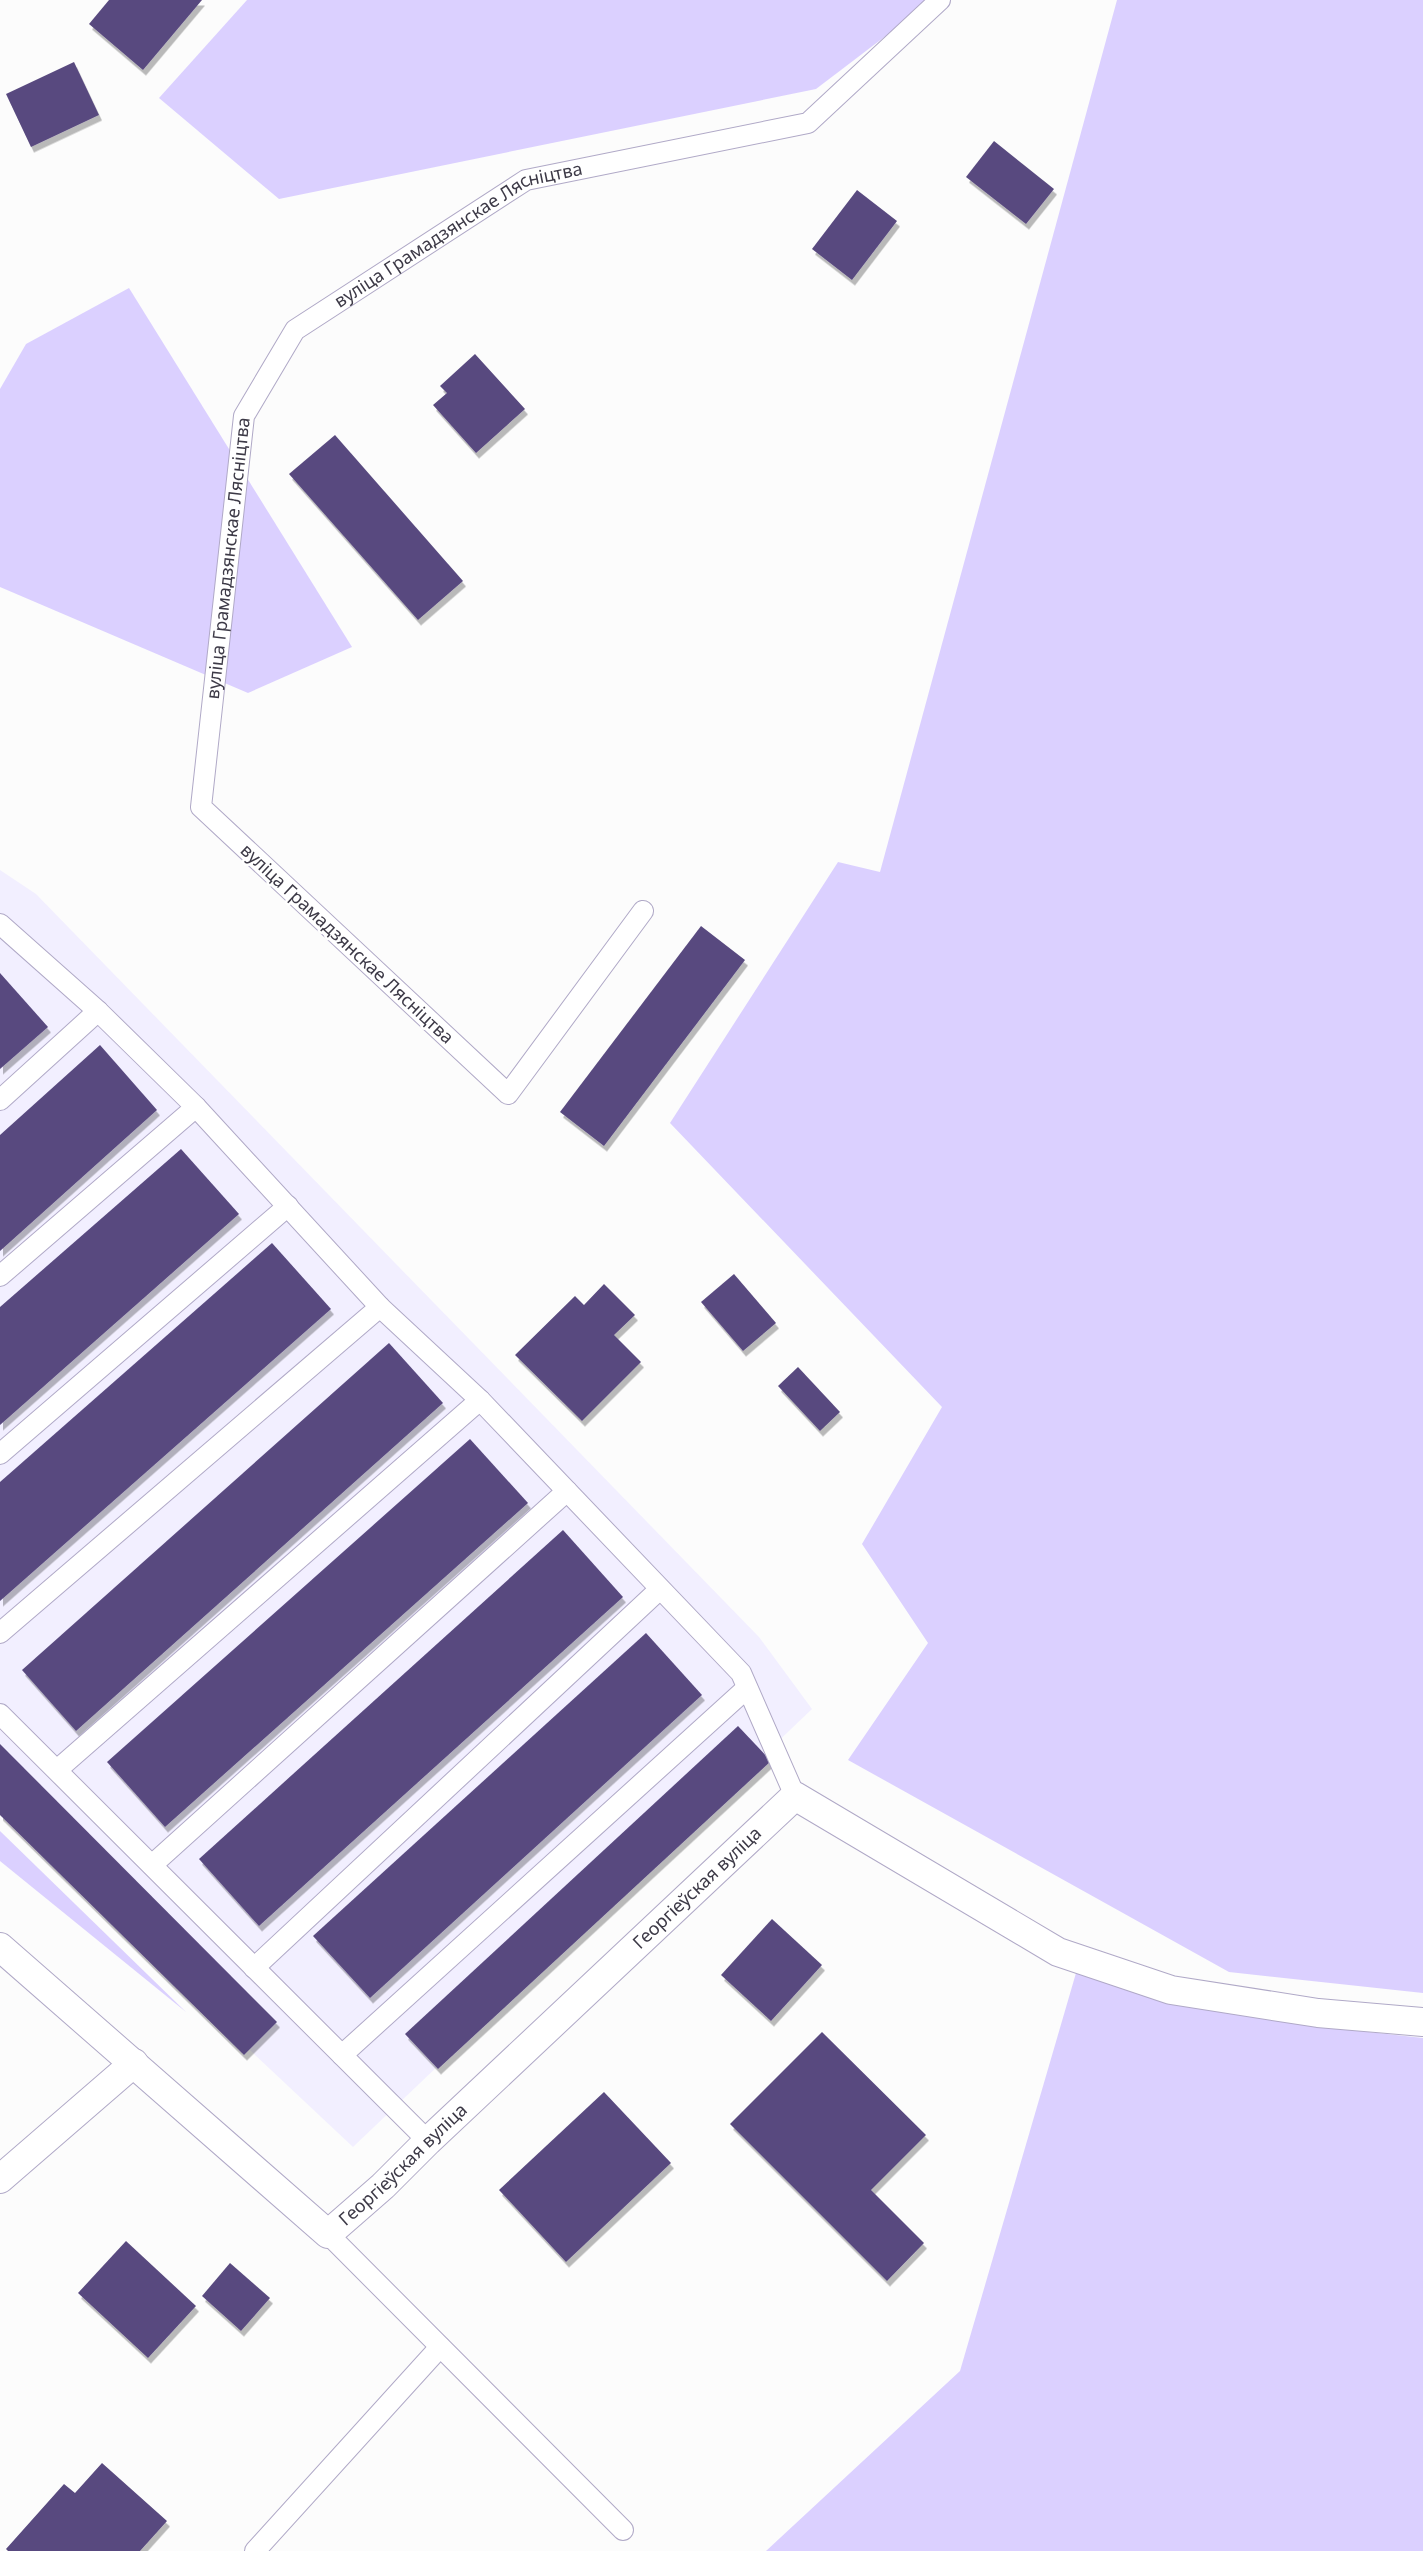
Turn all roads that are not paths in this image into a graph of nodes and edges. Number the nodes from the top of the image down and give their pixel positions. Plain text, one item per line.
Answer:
1 (940, 0) edge
2 (643, 910) dead end
3 (3, 932) edge
4 (98, 1011) junction
5 (0, 1100) edge
6 (196, 1107) junction
7 (288, 1206) junction
8 (0, 1276) edge
9 (380, 1307) junction
10 (480, 1400) junction
11 (0, 1454) edge
12 (567, 1491) junction
13 (660, 1589) junction
14 (0, 1633) edge
15 (747, 1688) junction
16 (0, 1714) edge
17 (57, 1770) junction
18 (796, 1796) junction
19 (152, 1865) junction
20 (0, 1947) edge
21 (254, 1968) junction
22 (1423, 2022) edge
23 (342, 2055) junction
24 (134, 2063) junction
25 (428, 2141) junction
26 (0, 2179) edge
27 (328, 2234) junction
28 (440, 2348) junction
29 (622, 2530) dead end
30 (254, 2551) edge

1 - 2 lane, вуліца Грамадзянскае Лясніцтва
3 - 4 lane
4 - 5 lane
4 - 6 lane
6 - 7 lane
6 - 8 lane
7 - 9 lane
7 - 11 lane
9 - 10 lane
9 - 14 lane
10 - 12 lane
10 - 17 lane
12 - 13 lane
12 - 19 lane
13 - 15 lane
13 - 21 lane
15 - 18 lane
15 - 23 lane
16 - 17 lane
17 - 19 lane
18 - 22 street
18 - 25 street, Георгіеўская вуліца
19 - 21 lane
20 - 24 street, Георгіеўская вуліца
21 - 23 lane
23 - 25 lane
24 - 26 street
24 - 27 street, Георгіеўская вуліца
25 - 27 street, Георгіеўская вуліца
27 - 28 lane
28 - 29 lane
28 - 30 lane

